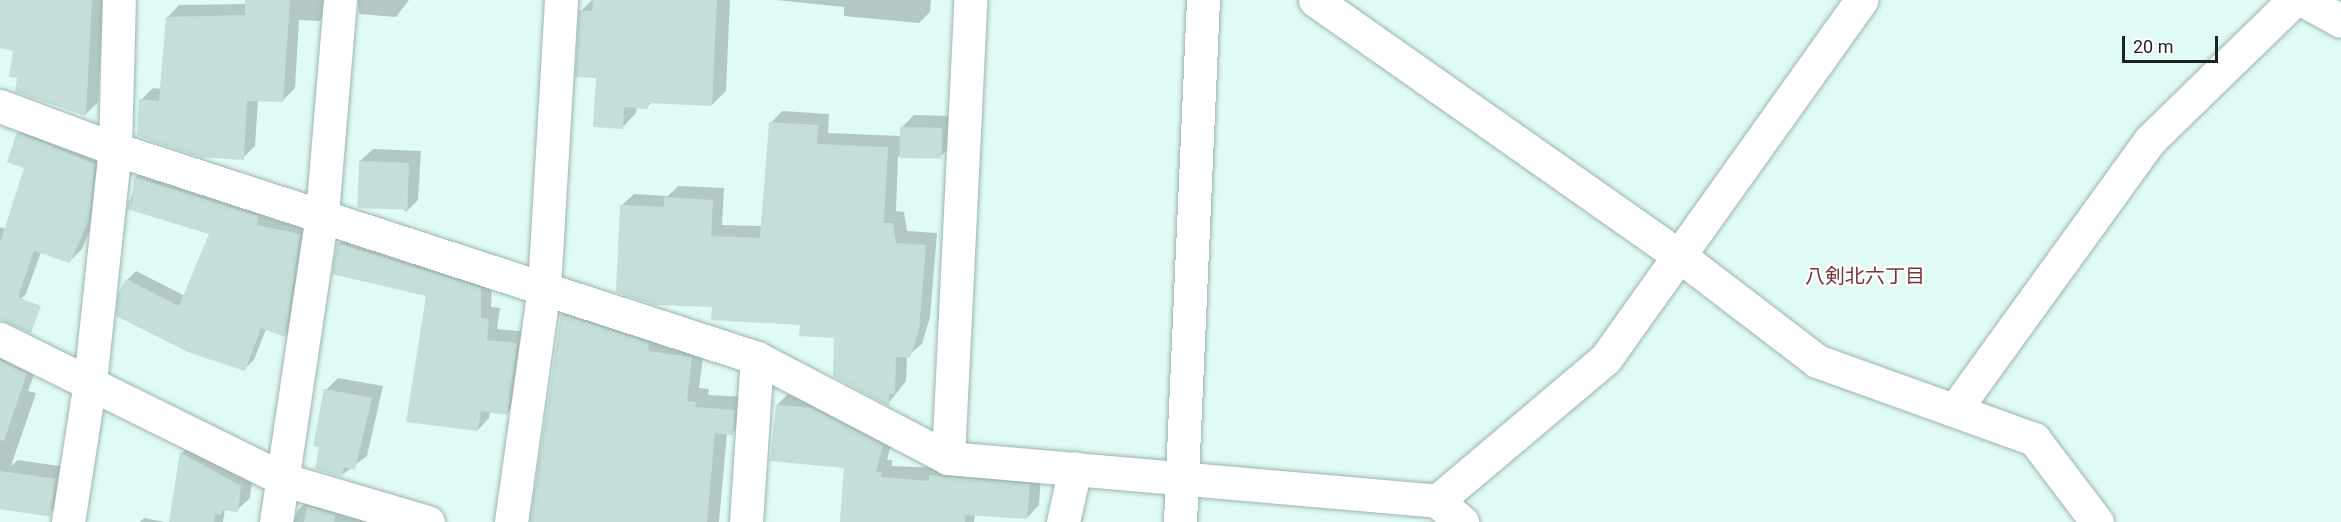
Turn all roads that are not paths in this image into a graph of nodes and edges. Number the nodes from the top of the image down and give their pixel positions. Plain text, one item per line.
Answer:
1 (119, 0) edge
2 (340, 0) edge
3 (561, 0) edge
4 (970, 0) edge
5 (1203, 0) edge
6 (1315, 0) edge
7 (1861, 0) edge
8 (2294, 0) edge
9 (2303, 0) edge
10 (2341, 21) edge
11 (3, 117) edge
12 (115, 148) junction
13 (322, 214) junction
14 (1677, 254) junction
15 (544, 287) junction
16 (0, 339) edge
17 (757, 358) junction
18 (90, 382) junction
19 (1956, 408) junction
20 (948, 458) junction
21 (1075, 468) junction
22 (285, 480) junction
23 (1182, 480) junction
24 (1437, 501) junction
25 (68, 522) edge
26 (276, 522) edge
27 (428, 522) edge
28 (511, 522) edge
29 (746, 522) edge
30 (1062, 522) edge
31 (1180, 522) edge
32 (1462, 522) edge
33 (2097, 522) edge

1 - 12 street
2 - 13 street
3 - 15 street
4 - 20 street
5 - 23 street
6 - 14 street
7 - 14 street
8 - 19 street
9 - 10 street
11 - 12 street
12 - 13 street
12 - 18 street
13 - 15 street
13 - 22 street
14 - 19 street
14 - 24 street
15 - 17 street
15 - 28 street
16 - 18 street
17 - 20 street
17 - 29 street
18 - 22 street
18 - 25 street
19 - 33 street
20 - 21 street
21 - 23 street
21 - 30 street
22 - 26 street
22 - 27 street
23 - 24 street
23 - 31 street
24 - 32 street

